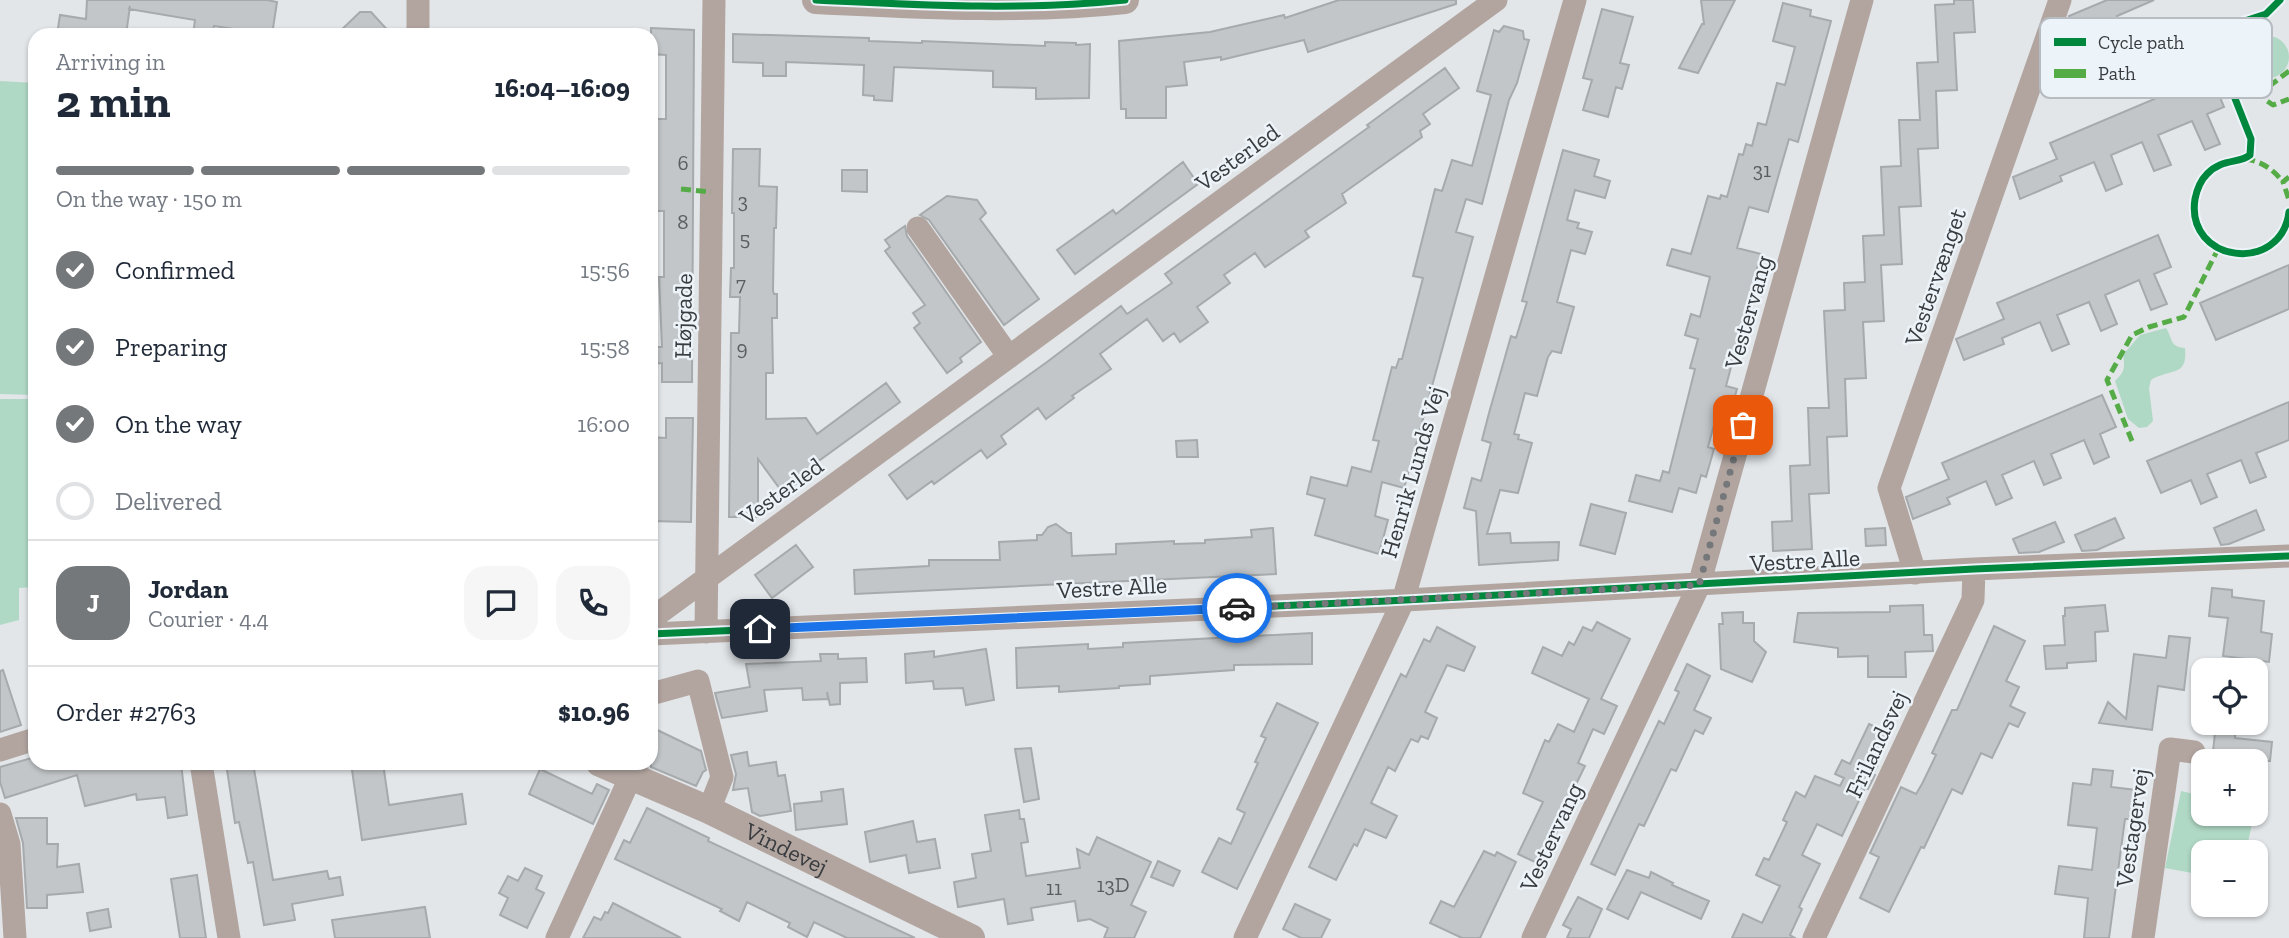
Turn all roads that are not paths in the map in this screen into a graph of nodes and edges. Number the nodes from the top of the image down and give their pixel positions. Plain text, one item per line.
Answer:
1 (418, 0) edge
2 (714, 0) edge
3 (816, 0) edge
4 (1496, 0) edge
5 (1574, 0) edge
6 (1862, 0) edge
7 (2060, 0) edge
8 (1109, 1) edge
9 (2054, 18) edge
10 (418, 28) edge
11 (2040, 57) edge
12 (918, 228) dead end
13 (1009, 357) junction
14 (2289, 556) edge
15 (1974, 569) junction
16 (1914, 573) junction
17 (705, 579) junction
18 (1699, 585) junction
19 (1402, 600) junction
20 (658, 614) edge
21 (706, 632) junction
22 (658, 634) edge
23 (658, 692) edge
24 (28, 741) edge
25 (0, 750) edge
26 (2191, 752) edge
27 (202, 770) edge
28 (614, 770) edge
29 (630, 778) junction
30 (709, 810) junction
31 (0, 814) edge
32 (15, 938) edge
33 (229, 938) edge
34 (556, 938) edge
35 (971, 938) edge
36 (1245, 938) edge
37 (1533, 938) edge
38 (1814, 938) edge
39 (2143, 938) edge

1 - 10 street
2 - 17 street, Højgade
3 - 8 street
4 - 13 street, Vesterled
5 - 19 street, Henrik Lunds Vej
6 - 18 street, Vestervang
7 - 9 street, Vestervænget
11 - 16 street, Vestervænget
12 - 13 street
13 - 17 street, Vesterled
14 - 15 street, Vestre Alle
15 - 16 street, Vestre Alle
15 - 38 street, Frilandsvej
16 - 18 street, Vestre Alle
17 - 20 street, Vesterled
17 - 21 street, Højgade
18 - 19 street, Vestre Alle
18 - 37 street, Vestervang
19 - 21 street, Vestre Alle
19 - 36 street, Henrik Lunds Vej
21 - 22 street, Vestre Alle
23 - 30 street
24 - 25 street
26 - 39 street, Vestagervej
27 - 33 street
28 - 29 street, Vindevej
29 - 30 street, Vindevej
29 - 34 street
30 - 35 street, Vindevej
31 - 32 street

